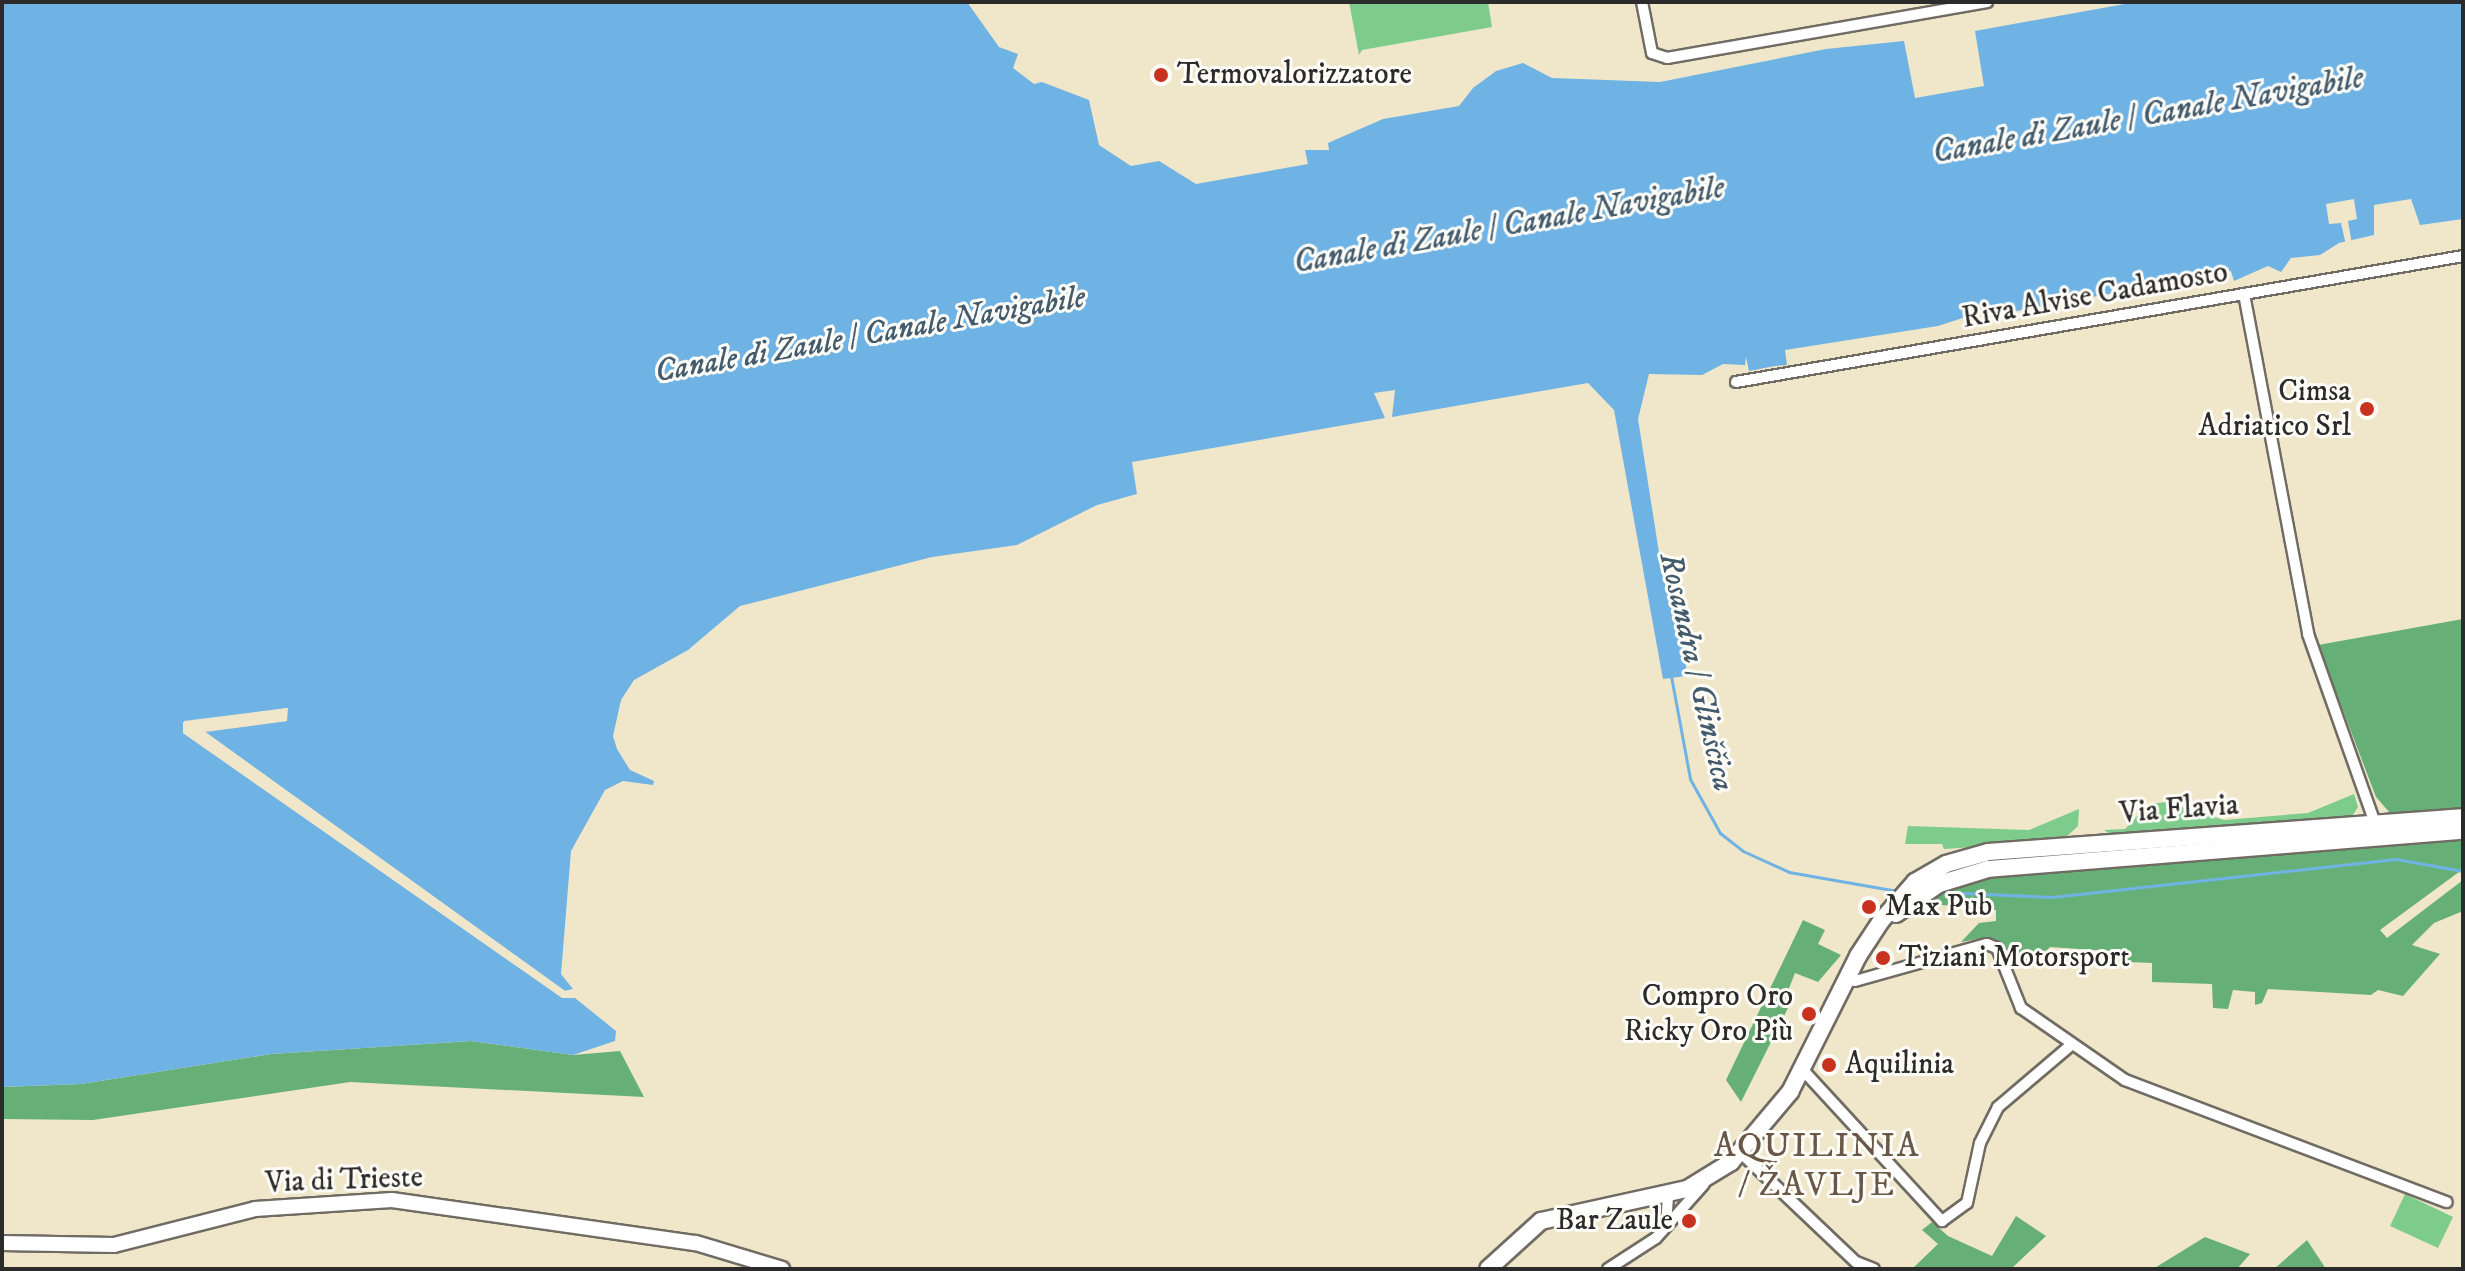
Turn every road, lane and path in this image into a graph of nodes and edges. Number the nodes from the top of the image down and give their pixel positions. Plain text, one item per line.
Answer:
1 (1642, 2) edge
2 (1987, 2) edge
3 (2463, 256) edge
4 (2244, 294) junction
5 (1736, 382) dead end
6 (2463, 817) edge
7 (2375, 823) junction
8 (2463, 831) edge
9 (1868, 939) junction
10 (1846, 978) junction
11 (2071, 1045) junction
12 (1802, 1069) junction
13 (1741, 1153) junction
14 (1704, 1183) junction
15 (1668, 1194) junction
16 (2447, 1202) dead end
17 (1665, 1227) junction
18 (2, 1243) edge
19 (782, 1269) edge
20 (1488, 1269) edge
21 (1608, 1269) edge
22 (1874, 1269) edge

1 - 2 street
3 - 4 street, Riva Alvise Cadamosto
4 - 5 street, Riva Alvise Cadamosto
4 - 7 street
6 - 7 main road, Via Flavia
7 - 9 main road, Via Flavia
8 - 9 main road, Via Flavia
9 - 10 main road
10 - 11 street
10 - 12 main road
11 - 12 street
11 - 16 street
12 - 13 main road
13 - 14 main road
13 - 22 street
14 - 15 main road
14 - 17 street
15 - 17 street
15 - 20 main road
17 - 21 street
18 - 19 street, Via di Trieste

